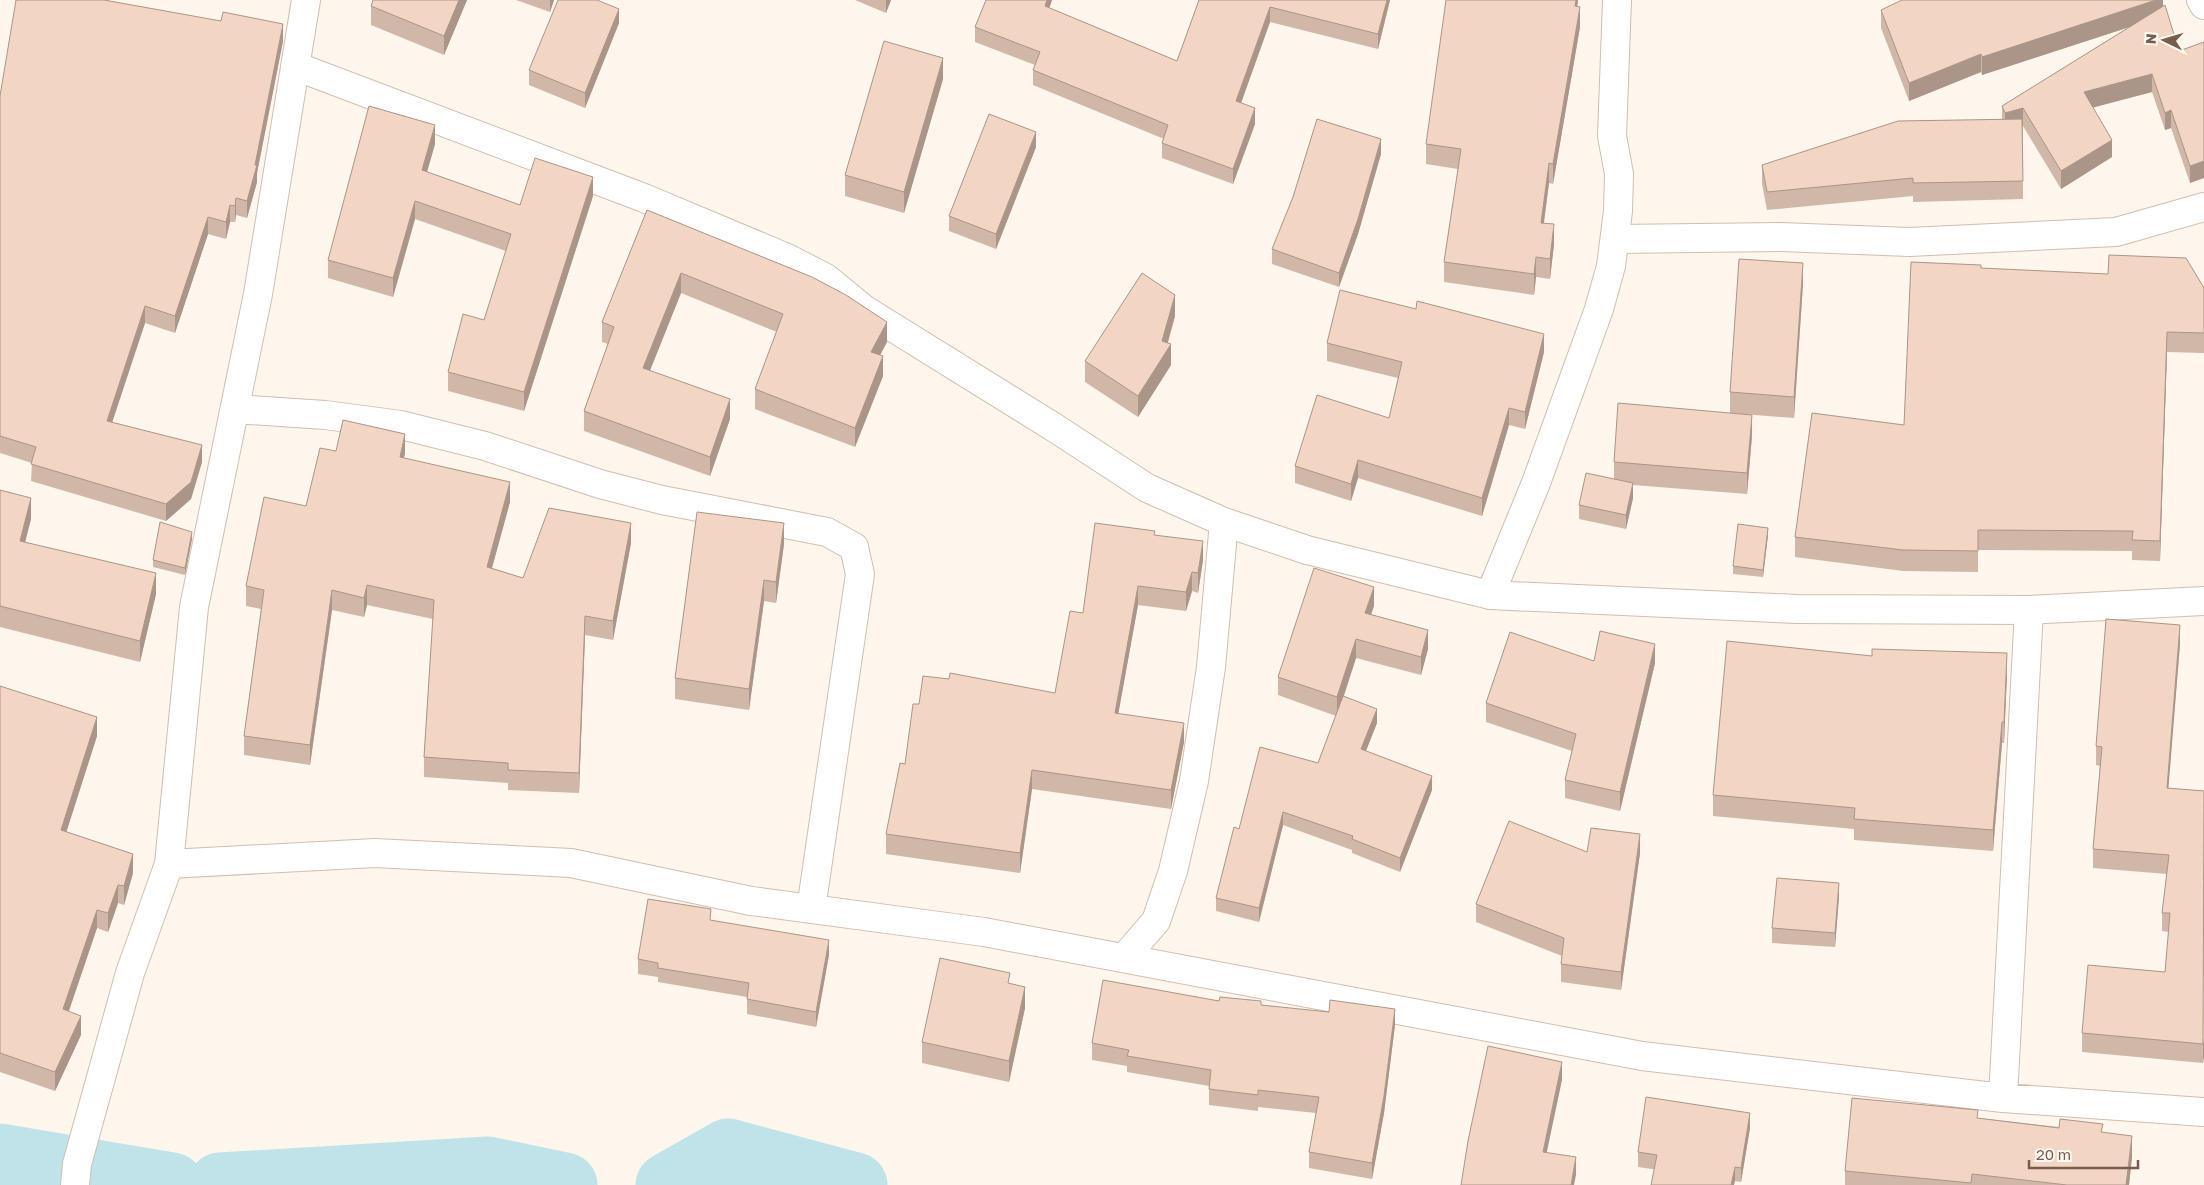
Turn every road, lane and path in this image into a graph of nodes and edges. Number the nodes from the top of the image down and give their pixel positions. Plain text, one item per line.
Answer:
1 (306, 0) edge
2 (1617, 0) edge
3 (2201, 0) edge
4 (2204, 5) edge
5 (296, 66) junction
6 (2204, 207) edge
7 (1615, 240) junction
8 (235, 409) junction
9 (1224, 522) junction
10 (1490, 595) junction
11 (2204, 601) edge
12 (2029, 610) junction
13 (169, 864) junction
14 (811, 909) junction
15 (1124, 958) junction
16 (2004, 1098) junction
17 (2204, 1112) edge
18 (76, 1174) edge

1 - 5 street
2 - 7 street
3 - 4 street
5 - 8 street
5 - 9 street
6 - 7 street
7 - 10 street
8 - 13 street
8 - 14 street
9 - 10 street
9 - 15 street
10 - 12 street
11 - 12 street
12 - 16 street
13 - 14 street
13 - 18 street
14 - 15 street
15 - 16 street
16 - 17 street

